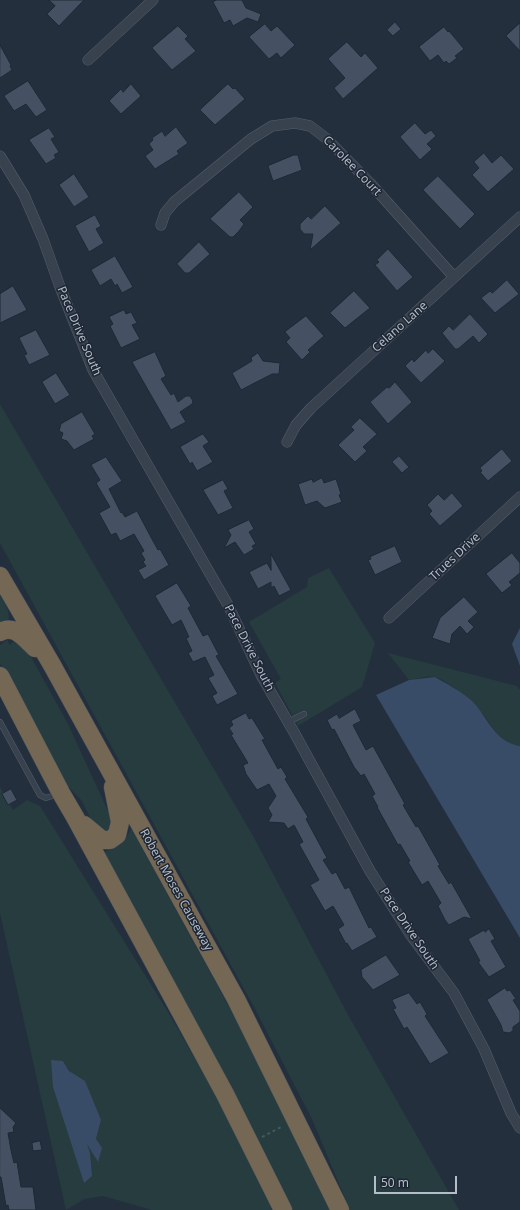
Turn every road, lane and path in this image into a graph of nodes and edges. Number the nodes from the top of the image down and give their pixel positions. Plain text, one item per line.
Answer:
1 (152, 0) edge
2 (88, 60) dead end
3 (0, 156) edge
4 (520, 217) edge
5 (161, 226) dead end
6 (454, 277) junction
7 (287, 442) dead end
8 (520, 497) edge
9 (0, 576) edge
10 (389, 618) dead end
11 (0, 632) edge
12 (52, 665) junction
13 (0, 676) edge
14 (304, 714) dead end
15 (0, 722) edge
16 (288, 722) junction
17 (110, 770) junction
18 (61, 793) junction
19 (75, 816) junction
20 (296, 1119) junction
21 (520, 1128) edge
22 (250, 1143) junction
23 (283, 1210) edge
24 (340, 1210) edge

1 - 2 street
3 - 16 street, Pace Drive South
4 - 6 street, Celano Lane
5 - 6 street, Carolee Court
6 - 7 street, Celano Lane
8 - 10 street, Trues Drive
9 - 12 highway, Robert Moses Causeway
11 - 12 highway
12 - 17 highway, Robert Moses Causeway
13 - 18 highway
14 - 16 lane
15 - 18 lane
16 - 21 street, Pace Drive South
17 - 19 highway
17 - 20 highway, Robert Moses Causeway
18 - 19 highway
19 - 22 highway
20 - 22 path
20 - 24 highway, Robert Moses Causeway
22 - 23 highway

